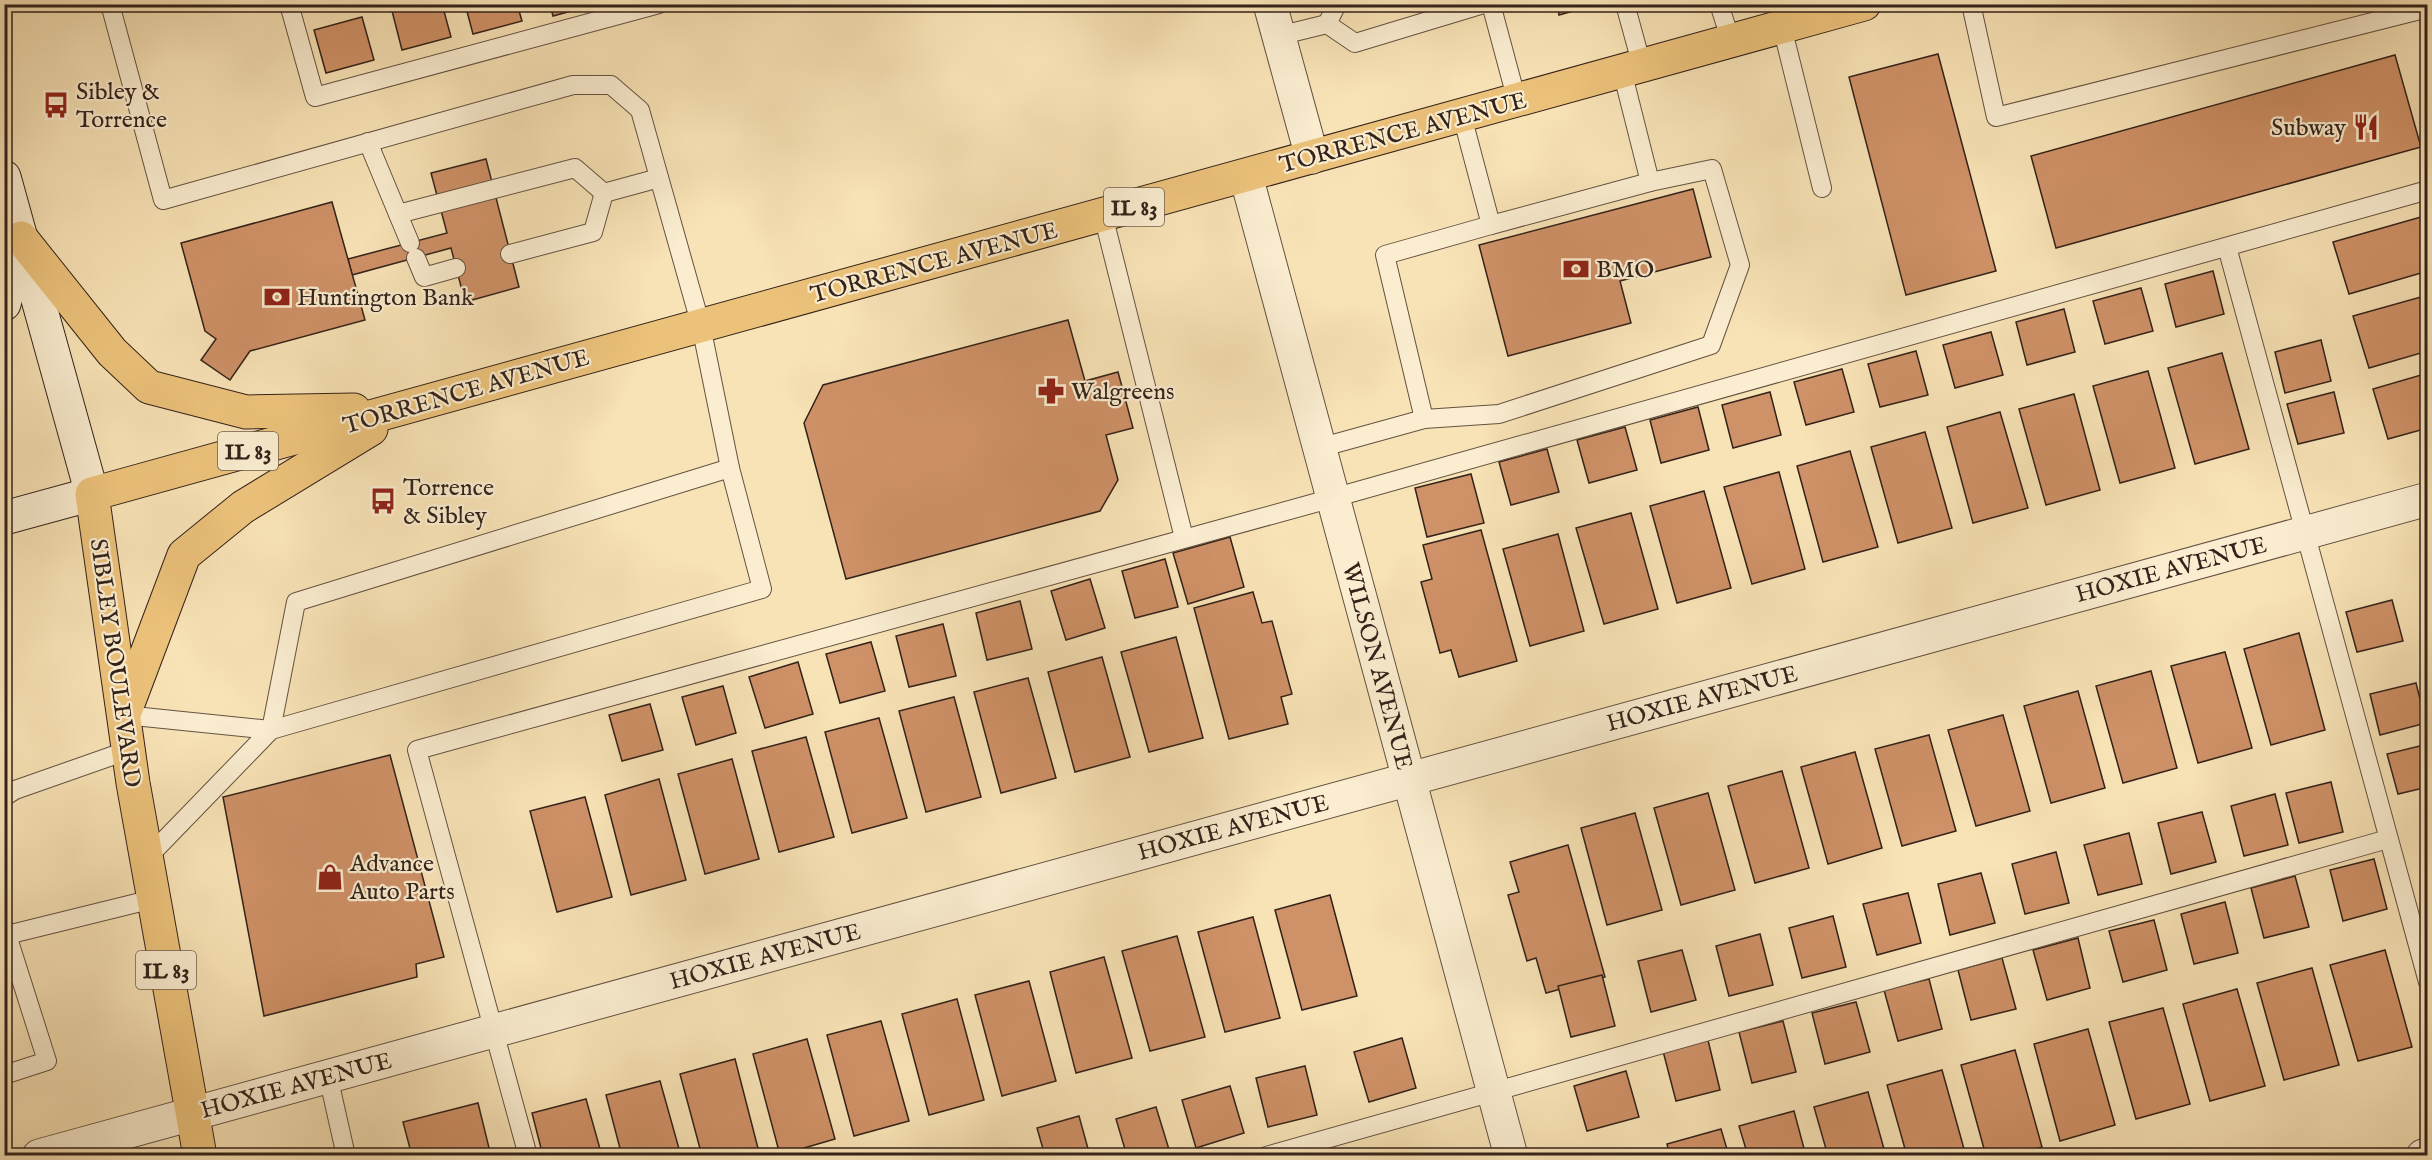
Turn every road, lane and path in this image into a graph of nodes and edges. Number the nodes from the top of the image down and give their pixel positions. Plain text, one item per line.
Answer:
1 (110, 4) edge
2 (289, 4) edge
3 (659, 4) edge
4 (1270, 4) edge
5 (1336, 4) edge
6 (1484, 4) edge
7 (1491, 4) edge
8 (1625, 4) edge
9 (1719, 4) edge
10 (1864, 4) edge
11 (1971, 4) edge
12 (2427, 8) edge
13 (1327, 24) junction
14 (1782, 27) junction
15 (1278, 36) junction
16 (1731, 41) junction
17 (1632, 69) junction
18 (1517, 101) junction
19 (1462, 116) junction
20 (368, 142) junction
21 (1312, 157) junction
22 (1246, 176) junction
23 (4, 177) edge
24 (659, 178) junction
25 (1650, 182) junction
26 (1822, 188) dead end
27 (2427, 190) edge
28 (604, 193) junction
29 (398, 214) junction
30 (1103, 215) junction
31 (1491, 225) junction
32 (21, 238) junction
33 (2227, 247) junction
34 (510, 254) dead end
35 (456, 268) dead end
36 (4, 304) edge
37 (701, 326) junction
38 (404, 409) junction
39 (1424, 419) junction
40 (1319, 447) junction
41 (730, 468) junction
42 (92, 494) junction
43 (1333, 498) junction
44 (2427, 499) edge
45 (4, 518) edge
46 (2305, 532) junction
47 (1184, 538) junction
48 (124, 715) junction
49 (271, 730) junction
50 (129, 750) junction
51 (1409, 779) junction
52 (4, 797) edge
53 (2388, 839) junction
54 (147, 859) junction
55 (153, 899) junction
56 (2427, 982) edge
57 (494, 1031) junction
58 (4, 1075) edge
59 (328, 1076) junction
60 (1494, 1091) junction
61 (191, 1113) junction
62 (2427, 1154) edge
63 (39, 1155) edge
64 (200, 1155) edge
65 (346, 1155) edge
66 (528, 1155) edge
67 (1266, 1155) edge
68 (1511, 1155) edge
69 (2423, 1155) edge

1 - 20 lane
2 - 3 lane
4 - 15 street
5 - 13 lane
6 - 13 lane
7 - 18 lane
8 - 17 lane
9 - 16 lane
10 - 14 main road, TORRENCE AVENUE / IL 83
11 - 12 lane
13 - 15 lane
14 - 16 main road, TORRENCE AVENUE / IL 83
14 - 26 lane
15 - 21 street
16 - 17 main road, TORRENCE AVENUE / IL 83
17 - 18 main road, TORRENCE AVENUE / IL 83
17 - 25 lane
18 - 19 main road, TORRENCE AVENUE / IL 83
19 - 21 main road, TORRENCE AVENUE / IL 83
19 - 31 lane
20 - 24 lane
20 - 29 lane
21 - 22 main road, TORRENCE AVENUE / IL 83
22 - 30 main road, TORRENCE AVENUE / IL 83
22 - 40 street, WILSON AVENUE
23 - 32 street, SIBLEY BOULEVARD
24 - 28 lane
24 - 37 lane
25 - 31 lane
25 - 39 lane
27 - 33 lane
28 - 29 lane
28 - 34 lane
29 - 35 lane
30 - 37 main road, TORRENCE AVENUE / IL 83
30 - 47 lane
31 - 39 lane
32 - 36 street
32 - 38 main road
32 - 42 street, SIBLEY BOULEVARD
33 - 43 lane
33 - 46 lane
37 - 38 main road, TORRENCE AVENUE / IL 83
37 - 41 lane
38 - 42 main road, TORRENCE AVENUE / IL 83
38 - 48 main road
39 - 40 lane
40 - 43 street, WILSON AVENUE
41 - 49 lane
41 - 49 lane
42 - 45 street, TORRENCE AVENUE
42 - 48 main road, SIBLEY BOULEVARD / IL 83
43 - 47 lane
43 - 51 street, WILSON AVENUE
44 - 46 street, HOXIE AVENUE
46 - 51 street, HOXIE AVENUE
46 - 53 lane
47 - 57 lane
48 - 49 lane
48 - 50 main road, SIBLEY BOULEVARD / IL 83
49 - 54 lane
50 - 52 lane
50 - 54 main road, SIBLEY BOULEVARD / IL 83
51 - 57 street, HOXIE AVENUE
51 - 60 street, WILSON AVENUE
53 - 56 lane
53 - 60 lane
54 - 55 main road, SIBLEY BOULEVARD / IL 83
55 - 58 lane
55 - 61 main road, SIBLEY BOULEVARD / IL 83
57 - 59 street, HOXIE AVENUE
57 - 66 lane
59 - 61 street, HOXIE AVENUE
59 - 65 lane
60 - 67 lane
60 - 68 street, WILSON AVENUE
61 - 63 street, HOXIE AVENUE
61 - 64 main road, SIBLEY BOULEVARD / IL 83
62 - 69 street

